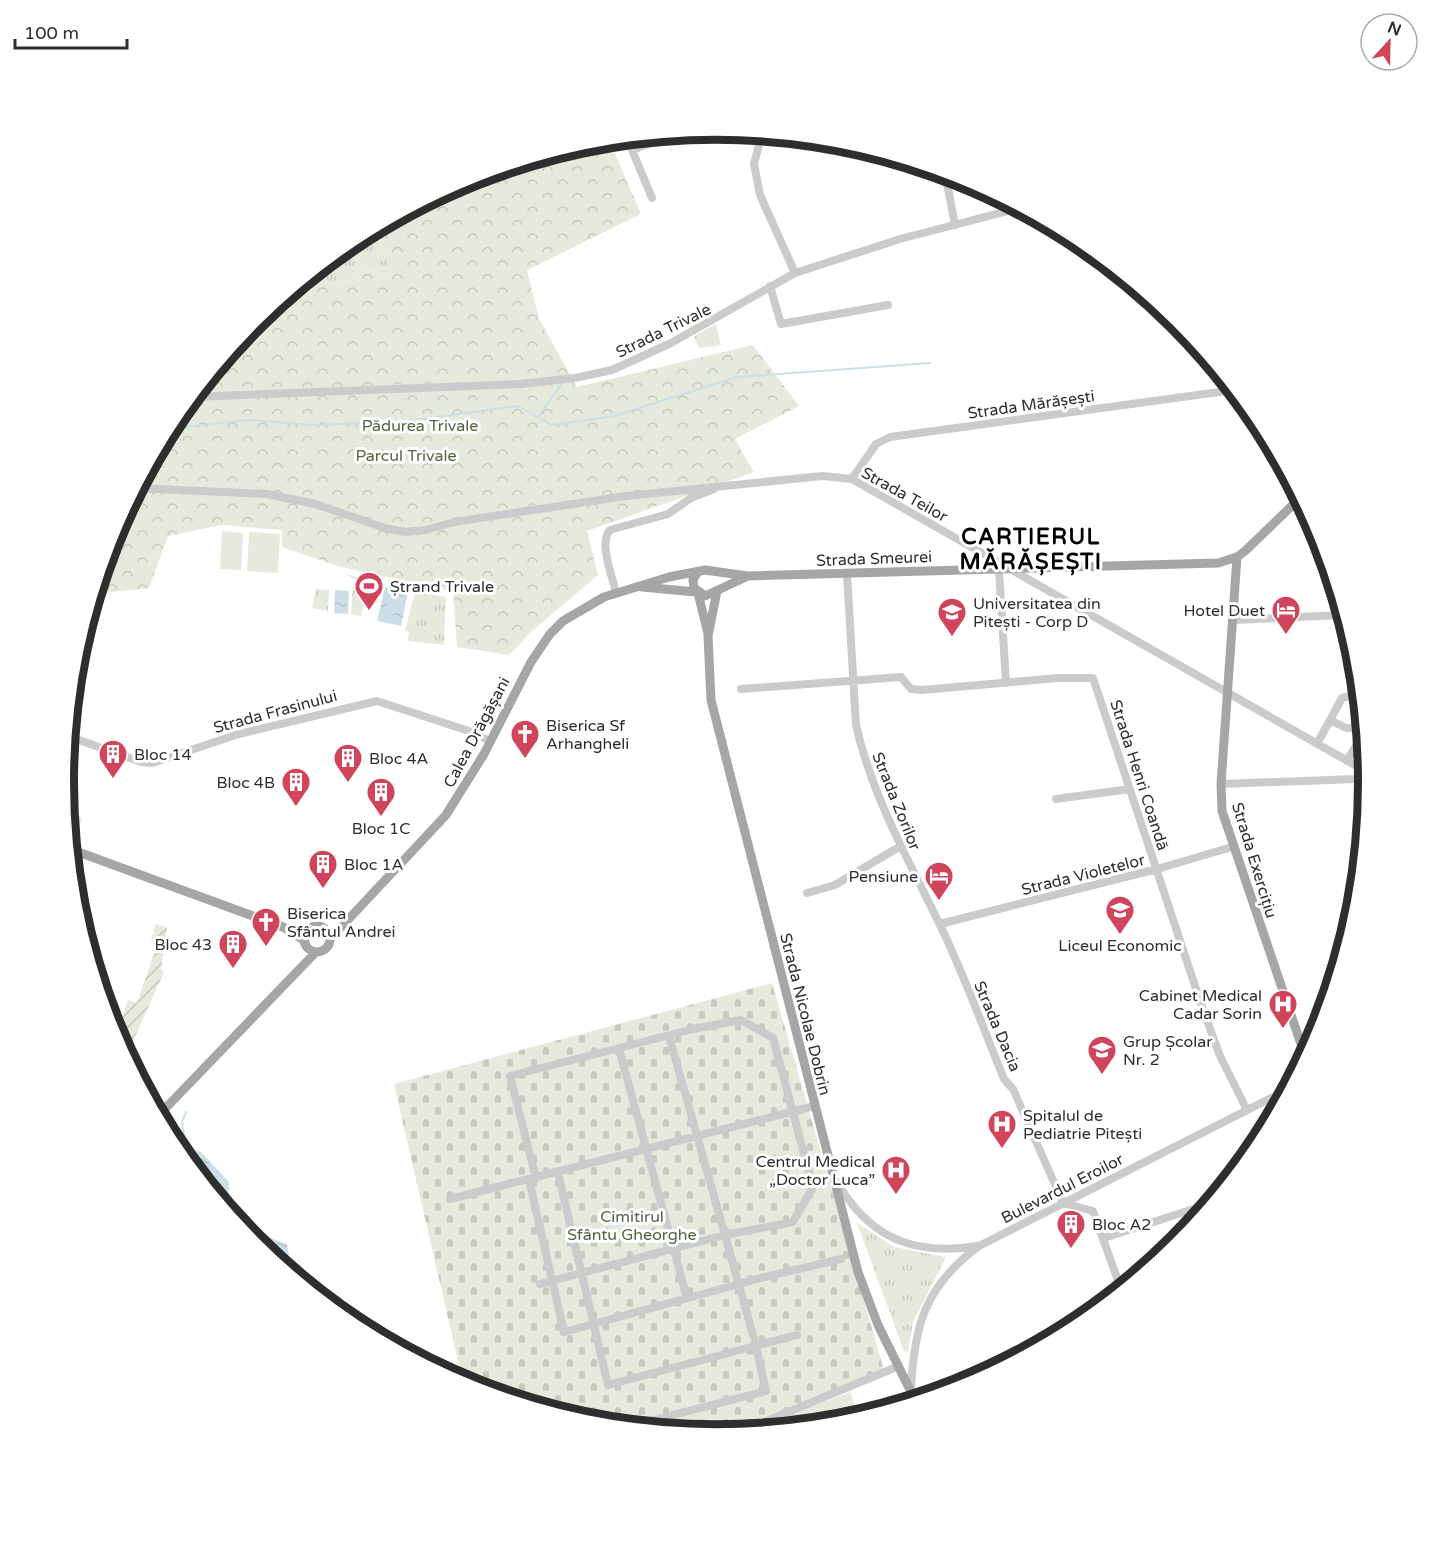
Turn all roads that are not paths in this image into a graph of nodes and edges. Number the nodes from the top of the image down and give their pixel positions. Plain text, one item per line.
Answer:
1 (760, 141) edge
2 (650, 143) edge
3 (947, 184) edge
4 (651, 198) dead end
5 (1008, 211) edge
6 (955, 225) junction
7 (795, 273) junction
8 (770, 286) junction
9 (888, 304) dead end
10 (1225, 391) edge
11 (202, 397) edge
12 (852, 479) junction
13 (726, 485) junction
14 (145, 488) edge
15 (1294, 504) edge
16 (1237, 557) junction
17 (1011, 569) junction
18 (999, 570) junction
19 (714, 572) junction
20 (697, 573) junction
21 (847, 574) junction
22 (748, 576) junction
23 (637, 586) junction
24 (717, 591) junction
25 (697, 592) junction
26 (616, 593) junction
27 (1336, 615) edge
28 (1233, 620) junction
29 (708, 636) junction
30 (853, 680) junction
31 (1006, 683) junction
32 (741, 688) dead end
33 (1228, 693) junction
34 (1352, 696) edge
35 (1330, 720) junction
36 (1355, 729) edge
37 (75, 739) edge
38 (490, 741) junction
39 (1317, 744) junction
40 (1356, 746) edge
41 (1347, 762) junction
42 (1357, 767) edge
43 (1358, 778) edge
44 (1221, 784) junction
45 (1130, 789) junction
46 (1056, 799) dead end
47 (899, 847) junction
48 (1232, 847) junction
49 (78, 852) edge
50 (1157, 869) junction
51 (807, 893) dead end
52 (354, 914) junction
53 (940, 924) junction
54 (283, 927) junction
55 (324, 928) junction
56 (309, 930) junction
57 (330, 939) junction
58 (306, 944) junction
59 (316, 952) junction
60 (295, 975) junction
61 (669, 1036) junction
62 (1301, 1045) edge
63 (618, 1049) junction
64 (1275, 1096) edge
65 (814, 1106) junction
66 (164, 1110) edge
67 (1247, 1110) junction
68 (791, 1112) junction
69 (697, 1135) junction
70 (645, 1150) junction
71 (558, 1173) junction
72 (834, 1178) junction
73 (532, 1179) junction
74 (450, 1199) dead end
75 (1063, 1203) junction
76 (1195, 1209) edge
77 (725, 1235) junction
78 (1104, 1238) junction
79 (979, 1246) junction
80 (674, 1248) junction
81 (841, 1259) dead end
82 (582, 1274) junction
83 (552, 1281) junction
84 (1118, 1281) edge
85 (739, 1283) junction
86 (540, 1284) dead end
87 (687, 1298) junction
88 (594, 1323) junction
89 (797, 1335) dead end
90 (756, 1346) junction
91 (899, 1366) junction
92 (911, 1390) junction
93 (912, 1393) edge
94 (653, 1421) edge
95 (763, 1422) edge

1 - 7 street
2 - 4 street
3 - 6 street
5 - 6 street, Strada Trivale
6 - 7 street, Strada Trivale
7 - 8 street, Strada Trivale
8 - 9 street
8 - 11 street, Strada Trivale
10 - 12 street, Strada Mărășești
12 - 13 street, Strada Teilor
12 - 17 street, Strada Teilor
13 - 14 street, Strada Teilor
13 - 26 street
15 - 16 main road
16 - 17 main road, Strada Smeurei
16 - 28 main road, Strada Exercițiu
17 - 18 main road, Strada Smeurei
17 - 33 street, Strada Teilor
18 - 21 main road, Strada Smeurei
18 - 31 street
19 - 20 main road
19 - 22 main road, Strada Smeurei
19 - 24 main road
20 - 23 main road, Calea Drăgășani
20 - 25 main road
21 - 22 main road, Strada Smeurei
21 - 30 street, Strada Zorilor
22 - 24 main road, Strada Smeurei
23 - 25 main road, Calea Drăgășani
23 - 26 main road, Calea Drăgășani
24 - 25 main road
24 - 29 main road, Strada Nicolae Dobrin
25 - 29 main road, Strada Nicolae Dobrin
26 - 38 main road, Calea Drăgășani
27 - 28 street
28 - 33 main road, Strada Exercițiu
29 - 65 main road, Strada Nicolae Dobrin
30 - 31 street, Strada Henri Coandă
30 - 32 street
30 - 47 street, Strada Zorilor
31 - 45 street, Strada Henri Coandă
33 - 39 street, Strada Teilor
33 - 44 main road, Strada Exercițiu
34 - 35 street
35 - 36 street
35 - 39 street
37 - 38 street, Strada Frasinului
38 - 52 main road, Calea Drăgășani
39 - 41 street, Strada Teilor
40 - 41 street
41 - 42 street, Strada Teilor
43 - 44 street
44 - 48 main road, Strada Exercițiu
45 - 46 street
45 - 50 street, Strada Henri Coandă
47 - 51 street
47 - 53 street, Strada Zorilor
48 - 50 street, Strada Violetelor
48 - 62 main road, Strada Exercițiu
49 - 54 main road
50 - 53 street, Strada Violetelor
50 - 67 street, Strada Henri Coandă
52 - 55 main road, Calea Drăgășani
52 - 57 main road, Calea Drăgășani
53 - 75 street, Strada Dacia
54 - 56 main road
54 - 58 main road
55 - 56 main road
55 - 57 main road
56 - 58 main road
57 - 59 main road
58 - 59 main road
58 - 60 main road
59 - 60 main road
60 - 66 main road
61 - 63 street
61 - 68 street
61 - 69 street
63 - 70 street
63 - 73 street
64 - 67 street, Bulevardul Eroilor
65 - 68 street
65 - 72 main road, Strada Nicolae Dobrin
67 - 75 street, Bulevardul Eroilor
68 - 69 street
68 - 77 street
69 - 70 street
69 - 77 street
70 - 71 street
70 - 80 street
71 - 73 street
71 - 82 street
72 - 79 street, Bulevardul Eroilor
72 - 91 main road, Strada Nicolae Dobrin
73 - 74 street
73 - 83 street
75 - 78 street
75 - 79 street, Bulevardul Eroilor
76 - 78 street
77 - 80 street
77 - 85 street
78 - 84 street
79 - 92 street, Bulevardul Eroilor
80 - 82 street
80 - 87 street
81 - 85 street
82 - 83 street
82 - 88 street
83 - 86 street
83 - 88 street
85 - 87 street
85 - 90 street
87 - 88 street
88 - 90 street
89 - 90 street
90 - 94 street
91 - 92 main road, Strada Nicolae Dobrin
91 - 95 street
92 - 93 main road, Strada Nicolae Dobrin

